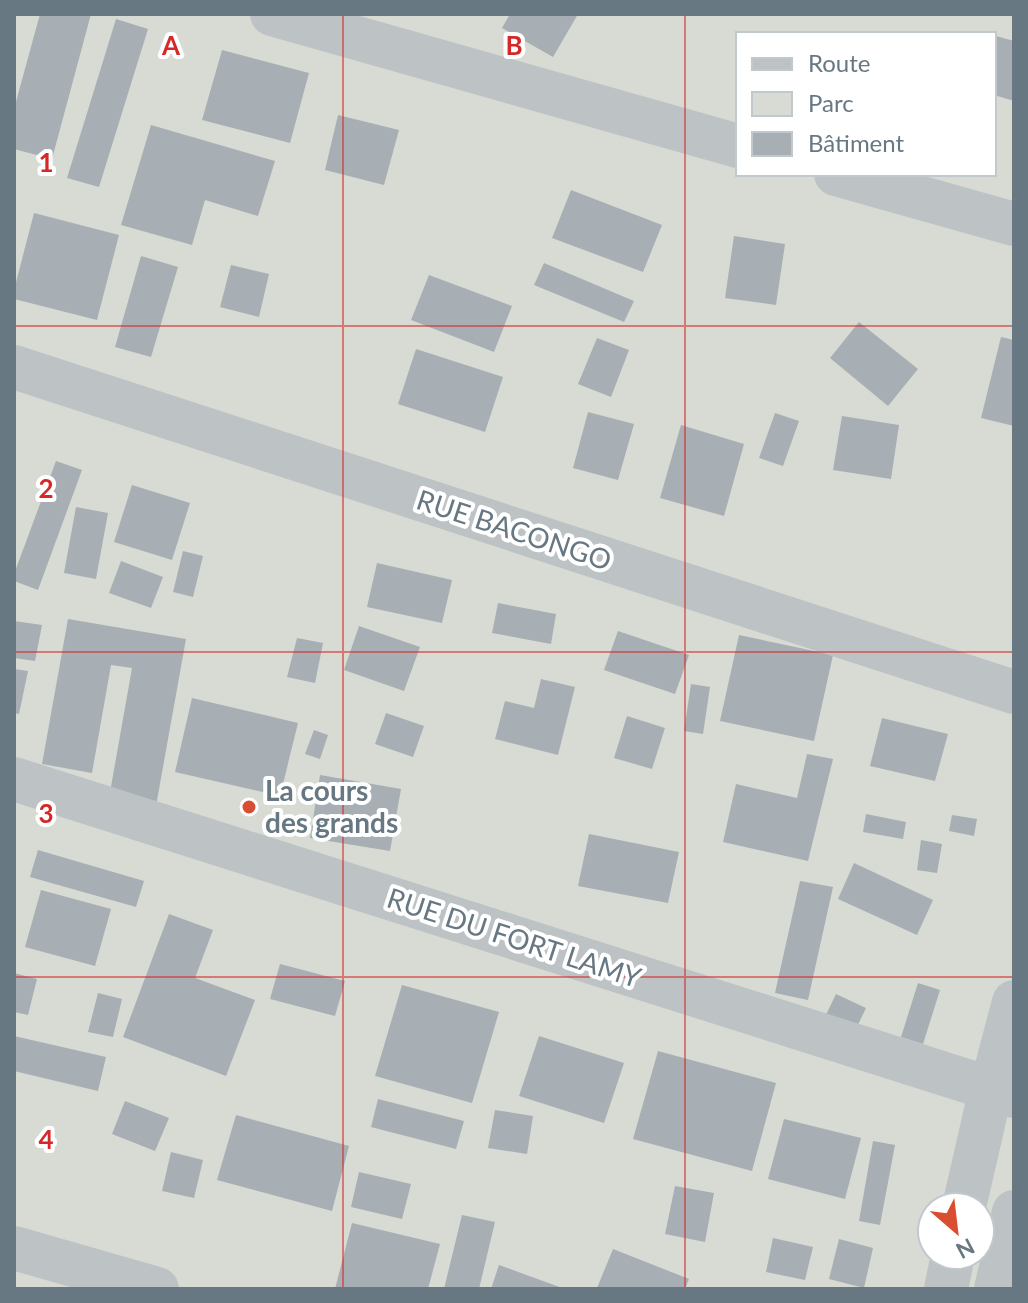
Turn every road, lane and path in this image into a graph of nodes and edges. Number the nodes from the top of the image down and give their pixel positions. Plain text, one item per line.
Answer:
1 (272, 14) edge
2 (736, 145) edge
3 (843, 176) edge
4 (1014, 224) edge
5 (14, 367) edge
6 (1014, 692) edge
7 (14, 779) edge
8 (1014, 1002) edge
9 (1002, 1092) edge
10 (969, 1191) edge
11 (1014, 1212) edge
12 (14, 1248) edge
13 (157, 1289) edge
14 (996, 1289) edge

1 - 2 street
3 - 4 street
5 - 6 street, RUE BACONGO
7 - 9 street, RUE DU FORT LAMY
8 - 9 street
9 - 10 street
11 - 14 street
12 - 13 street

